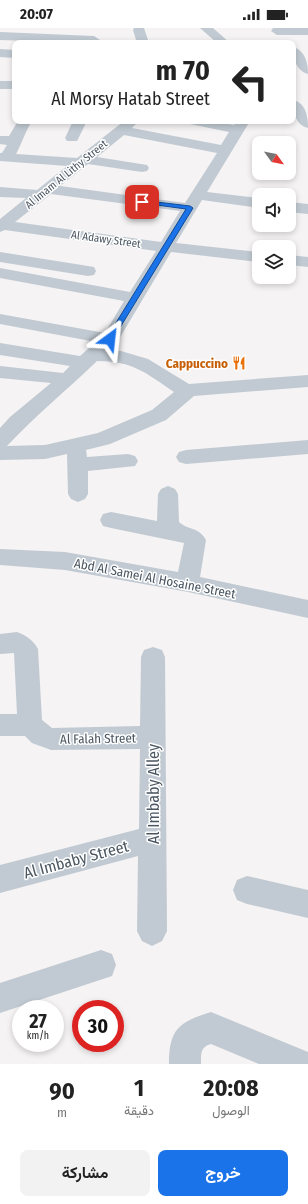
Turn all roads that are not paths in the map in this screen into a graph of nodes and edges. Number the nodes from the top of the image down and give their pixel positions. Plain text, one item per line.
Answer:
1 (206, 28) edge
2 (139, 30) dead end
3 (276, 30) edge
4 (308, 31) edge
5 (3, 35) edge
6 (44, 36) edge
7 (94, 37) edge
8 (142, 40) edge
9 (220, 40) edge
10 (284, 40) edge
11 (0, 53) edge
12 (12, 54) edge
13 (298, 58) edge
14 (308, 70) edge
15 (0, 85) edge
16 (12, 85) edge
17 (296, 109) edge
18 (301, 118) edge
19 (23, 124) edge
20 (79, 124) edge
21 (125, 124) edge
22 (222, 124) edge
23 (240, 126) edge
24 (72, 138) dead end
25 (0, 140) edge
26 (16, 141) junction
27 (225, 150) junction
28 (4, 157) edge
29 (83, 161) junction
30 (131, 182) dead end
31 (0, 192) edge
32 (44, 192) junction
33 (194, 201) junction
34 (252, 203) edge
35 (296, 207) edge
36 (308, 209) edge
37 (1, 226) edge
38 (165, 247) junction
39 (252, 256) edge
40 (0, 257) edge
41 (296, 261) edge
42 (308, 262) edge
43 (0, 273) edge
44 (79, 288) junction
45 (133, 298) junction
46 (0, 319) edge
47 (110, 339) junction
48 (0, 349) edge
49 (89, 359) junction
50 (0, 372) edge
51 (66, 379) junction
52 (308, 381) edge
53 (189, 390) junction
54 (9, 422) edge
55 (0, 441) edge
56 (308, 447) edge
57 (0, 453) edge
58 (77, 455) junction
59 (186, 457) dead end
60 (128, 461) dead end
61 (78, 494) dead end
62 (168, 494) dead end
63 (111, 520) dead end
64 (178, 533) junction
65 (0, 557) edge
66 (188, 583) junction
67 (308, 610) edge
68 (0, 644) edge
69 (153, 657) dead end
70 (0, 725) edge
71 (30, 725) junction
72 (153, 737) junction
73 (153, 839) junction
74 (0, 879) edge
75 (247, 890) dead end
76 (308, 904) edge
77 (152, 931) dead end
78 (101, 965) dead end
79 (0, 998) edge
80 (185, 1064) edge
81 (297, 1064) edge

1 - 9 street
2 - 8 street
3 - 4 street
3 - 10 street
5 - 6 street
6 - 7 street
11 - 12 street
13 - 14 street
15 - 16 street
17 - 18 street
19 - 26 street
20 - 24 street
21 - 27 street
21 - 29 street, Al Imam Al Lithy Street
22 - 23 street
23 - 27 street
25 - 26 street
26 - 28 street
27 - 33 street
28 - 29 street
29 - 30 street
29 - 32 street, Al Imam Al Lithy Street
31 - 32 street
32 - 33 street
32 - 37 street, Al Imam Al Lithy Street
33 - 34 street
33 - 38 street
35 - 36 street
37 - 38 street, Al Adawy Street
38 - 39 street, Al Adawy Street
38 - 45 street
40 - 44 street
41 - 42 street
43 - 44 street
44 - 45 street
45 - 47 street
46 - 47 street
47 - 49 street
48 - 49 street
49 - 51 street
49 - 53 street
50 - 51 street
51 - 54 street
52 - 53 street
53 - 58 street
54 - 55 street
56 - 59 street
57 - 58 street
58 - 60 street
58 - 61 street
62 - 64 street
63 - 64 street
64 - 66 street
65 - 66 street, Abd Al Samei Al Hosaine Street
66 - 67 street, Abd Al Samei Al Hosaine Street
68 - 71 street
69 - 72 street, Al Imbaby Alley
70 - 71 street
71 - 72 street, Al Falah Street
72 - 73 street, Al Imbaby Alley
73 - 74 street, Al Imbaby Street
73 - 77 street, Al Imbaby Alley
75 - 76 street
78 - 79 street
80 - 81 street

